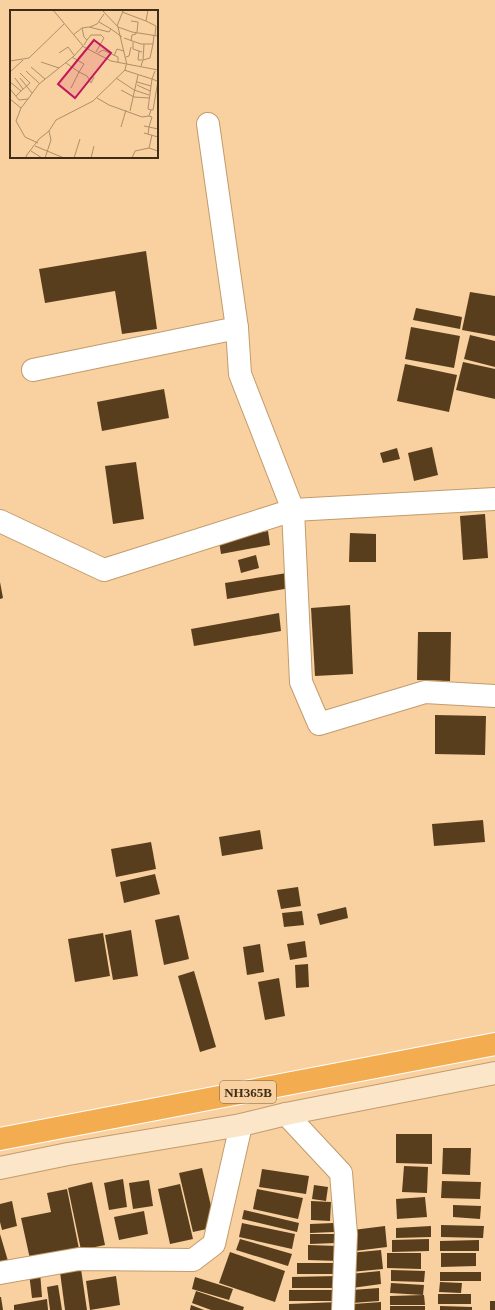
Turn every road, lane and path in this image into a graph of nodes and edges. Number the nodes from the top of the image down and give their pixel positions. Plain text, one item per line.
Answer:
1 (208, 124) dead end
2 (237, 328) junction
3 (33, 370) dead end
4 (495, 503) edge
5 (293, 510) junction
6 (0, 521) edge
7 (495, 696) edge
8 (495, 1044) edge
9 (495, 1073) edge
10 (286, 1114) junction
11 (241, 1125) junction
12 (0, 1139) edge
13 (0, 1168) edge
14 (0, 1273) edge
15 (343, 1310) edge

1 - 2 street
2 - 3 street
2 - 5 street
4 - 5 street
5 - 6 street
5 - 7 street
8 - 12 highway, NH365B
9 - 10 street
10 - 11 street
10 - 15 street
11 - 13 street
11 - 14 street

